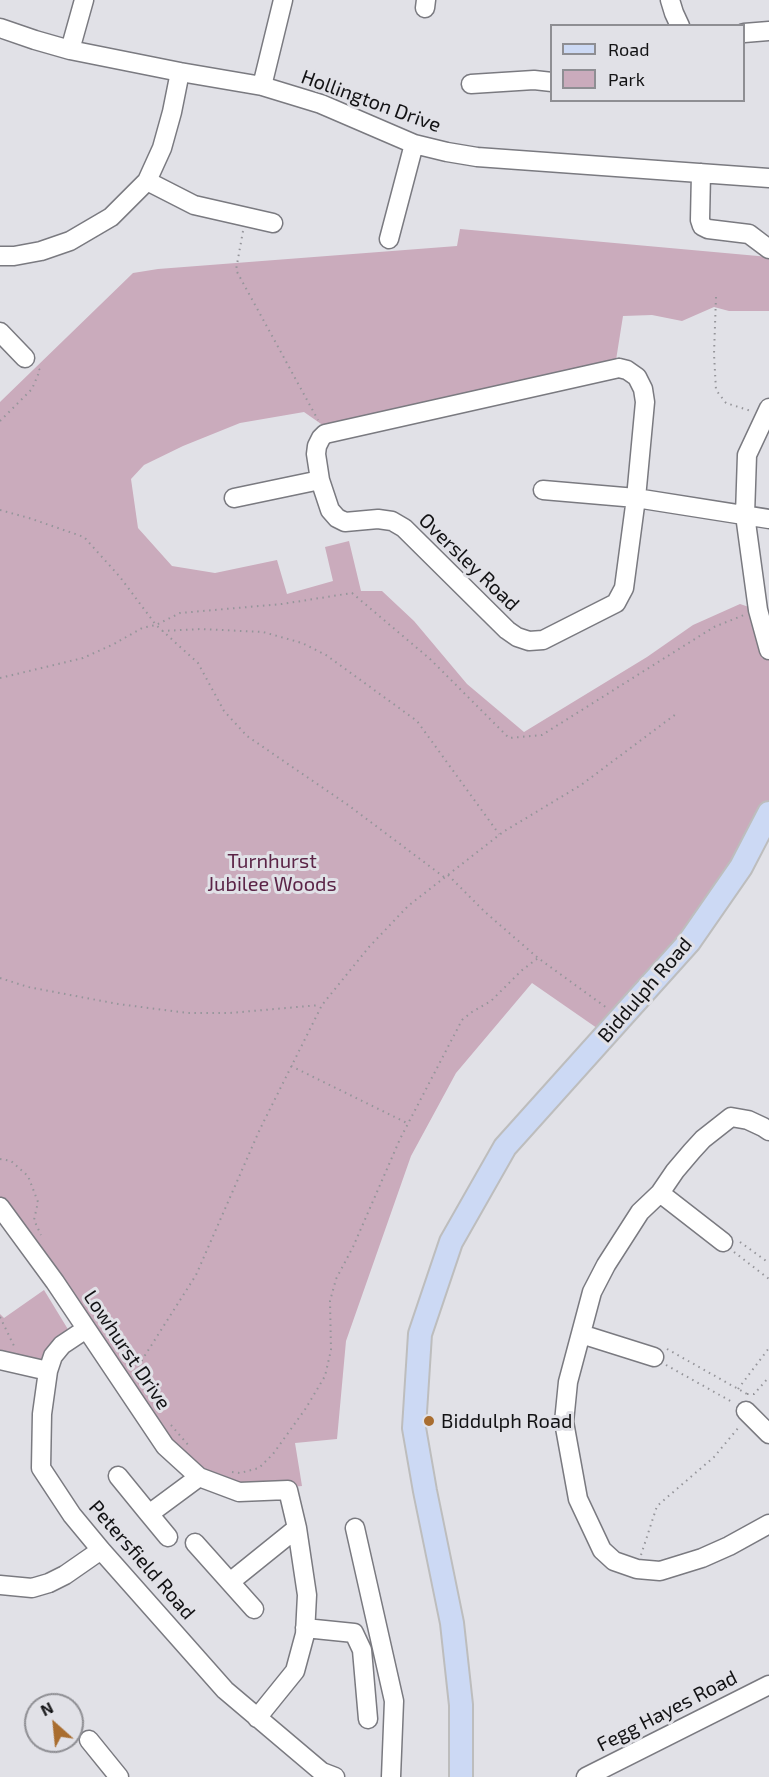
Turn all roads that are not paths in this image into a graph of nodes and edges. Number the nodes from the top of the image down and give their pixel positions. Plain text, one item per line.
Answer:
1 (84, 0) edge
2 (283, 0) edge
3 (670, 0) edge
4 (679, 24) edge
5 (0, 28) edge
6 (769, 31) edge
7 (745, 33) edge
8 (70, 50) junction
9 (180, 72) junction
10 (550, 82) edge
11 (471, 84) dead end
12 (262, 86) junction
13 (414, 144) junction
14 (701, 173) junction
15 (769, 178) edge
16 (147, 182) junction
17 (273, 223) dead end
18 (389, 239) dead end
19 (769, 249) edge
20 (0, 256) edge
21 (8, 333) edge
22 (25, 358) dead end
23 (767, 411) edge
24 (320, 480) junction
25 (543, 490) dead end
26 (234, 498) dead end
27 (636, 498) junction
28 (744, 515) junction
29 (769, 519) edge
30 (769, 650) edge
31 (769, 813) edge
32 (769, 1131) edge
33 (660, 1193) junction
34 (0, 1207) edge
35 (723, 1242) road end
36 (86, 1329) junction
37 (581, 1334) junction
38 (654, 1357) road end
39 (0, 1360) edge
40 (48, 1371) junction
41 (745, 1406) road end
42 (769, 1434) edge
43 (118, 1476) dead end
44 (199, 1477) junction
45 (148, 1514) junction
46 (769, 1524) edge
47 (297, 1528) junction
48 (355, 1528) dead end
49 (168, 1537) dead end
50 (195, 1543) dead end
51 (101, 1550) junction
52 (230, 1582) junction
53 (0, 1585) edge
54 (254, 1609) dead end
55 (305, 1628) junction
56 (769, 1685) edge
57 (257, 1718) junction
58 (368, 1719) dead end
59 (89, 1740) dead end
60 (119, 1777) edge
61 (335, 1777) edge
62 (391, 1777) edge
63 (461, 1777) edge
64 (586, 1777) edge

1 - 8 street
2 - 12 street
3 - 4 street
5 - 8 street, Hollington Drive
6 - 7 street
8 - 9 street, Hollington Drive
9 - 12 street, Hollington Drive
9 - 16 street
10 - 11 street
12 - 13 street, Hollington Drive
13 - 14 street, Hollington Drive
13 - 18 street
14 - 15 street, Hollington Drive
14 - 19 street
16 - 17 street
16 - 20 street
21 - 22 street
23 - 28 street
24 - 26 street
24 - 27 street, Oversley Road
24 - 27 street, Oversley Road
25 - 27 street
27 - 28 street
28 - 29 street
28 - 30 street
31 - 63 main road, Biddulph Road
32 - 33 street
33 - 35 street
33 - 37 street
34 - 36 street, Lowhurst Drive
36 - 40 street, Petersfield Road
36 - 44 street, Lowhurst Drive
37 - 38 street
37 - 46 street
39 - 40 street
40 - 51 street, Petersfield Road
41 - 42 street
43 - 45 street
44 - 45 street
44 - 47 street, Lowhurst Drive
45 - 49 street
47 - 52 street
47 - 55 street
48 - 62 street
50 - 52 street
51 - 53 street
51 - 57 street, Petersfield Road
52 - 54 street
55 - 57 street
55 - 58 street
56 - 64 street, Fegg Hayes Road
57 - 61 street, Petersfield Road
59 - 60 street

